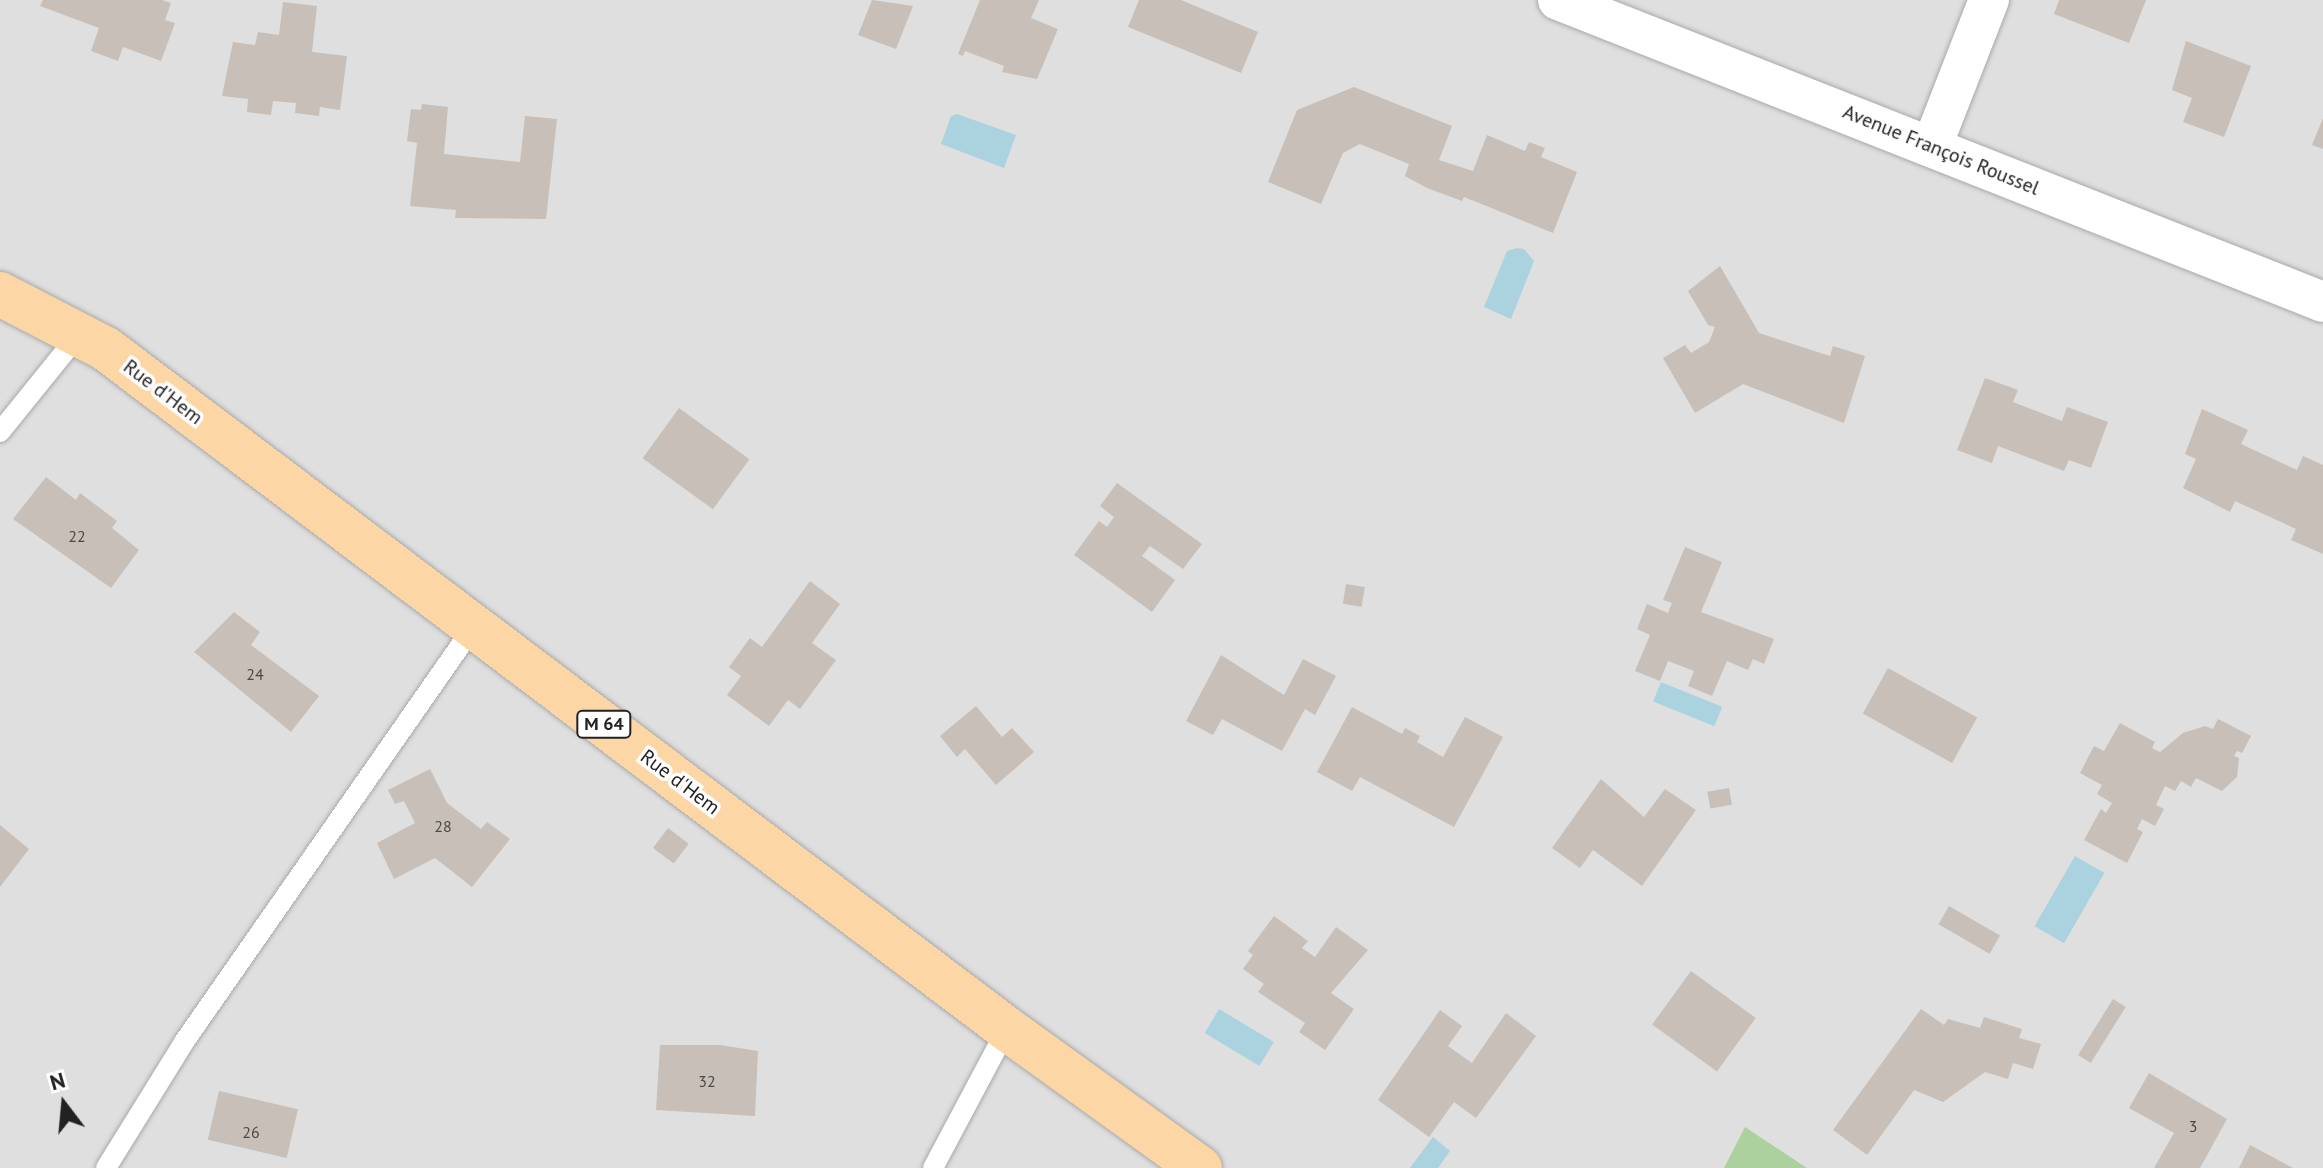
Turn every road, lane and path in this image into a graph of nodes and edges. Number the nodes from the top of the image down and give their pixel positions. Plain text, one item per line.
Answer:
1 (1558, 0) edge
2 (1989, 0) edge
3 (1932, 146) junction
4 (0, 294) edge
5 (2323, 302) edge
6 (80, 333) junction
7 (0, 432) edge
8 (474, 626) junction
9 (1007, 1029) junction
10 (106, 1168) edge
11 (933, 1168) edge
12 (1200, 1168) edge

1 - 3 street, Avenue François Roussel
2 - 3 street
3 - 5 street, Avenue François Roussel
4 - 6 main road, Rue d'Hem / M 64
6 - 7 lane
6 - 8 main road, Rue d'Hem / M 64
8 - 9 main road, Rue d'Hem / M 64
8 - 10 lane
9 - 11 lane
9 - 12 main road, Rue d'Hem / M 64

